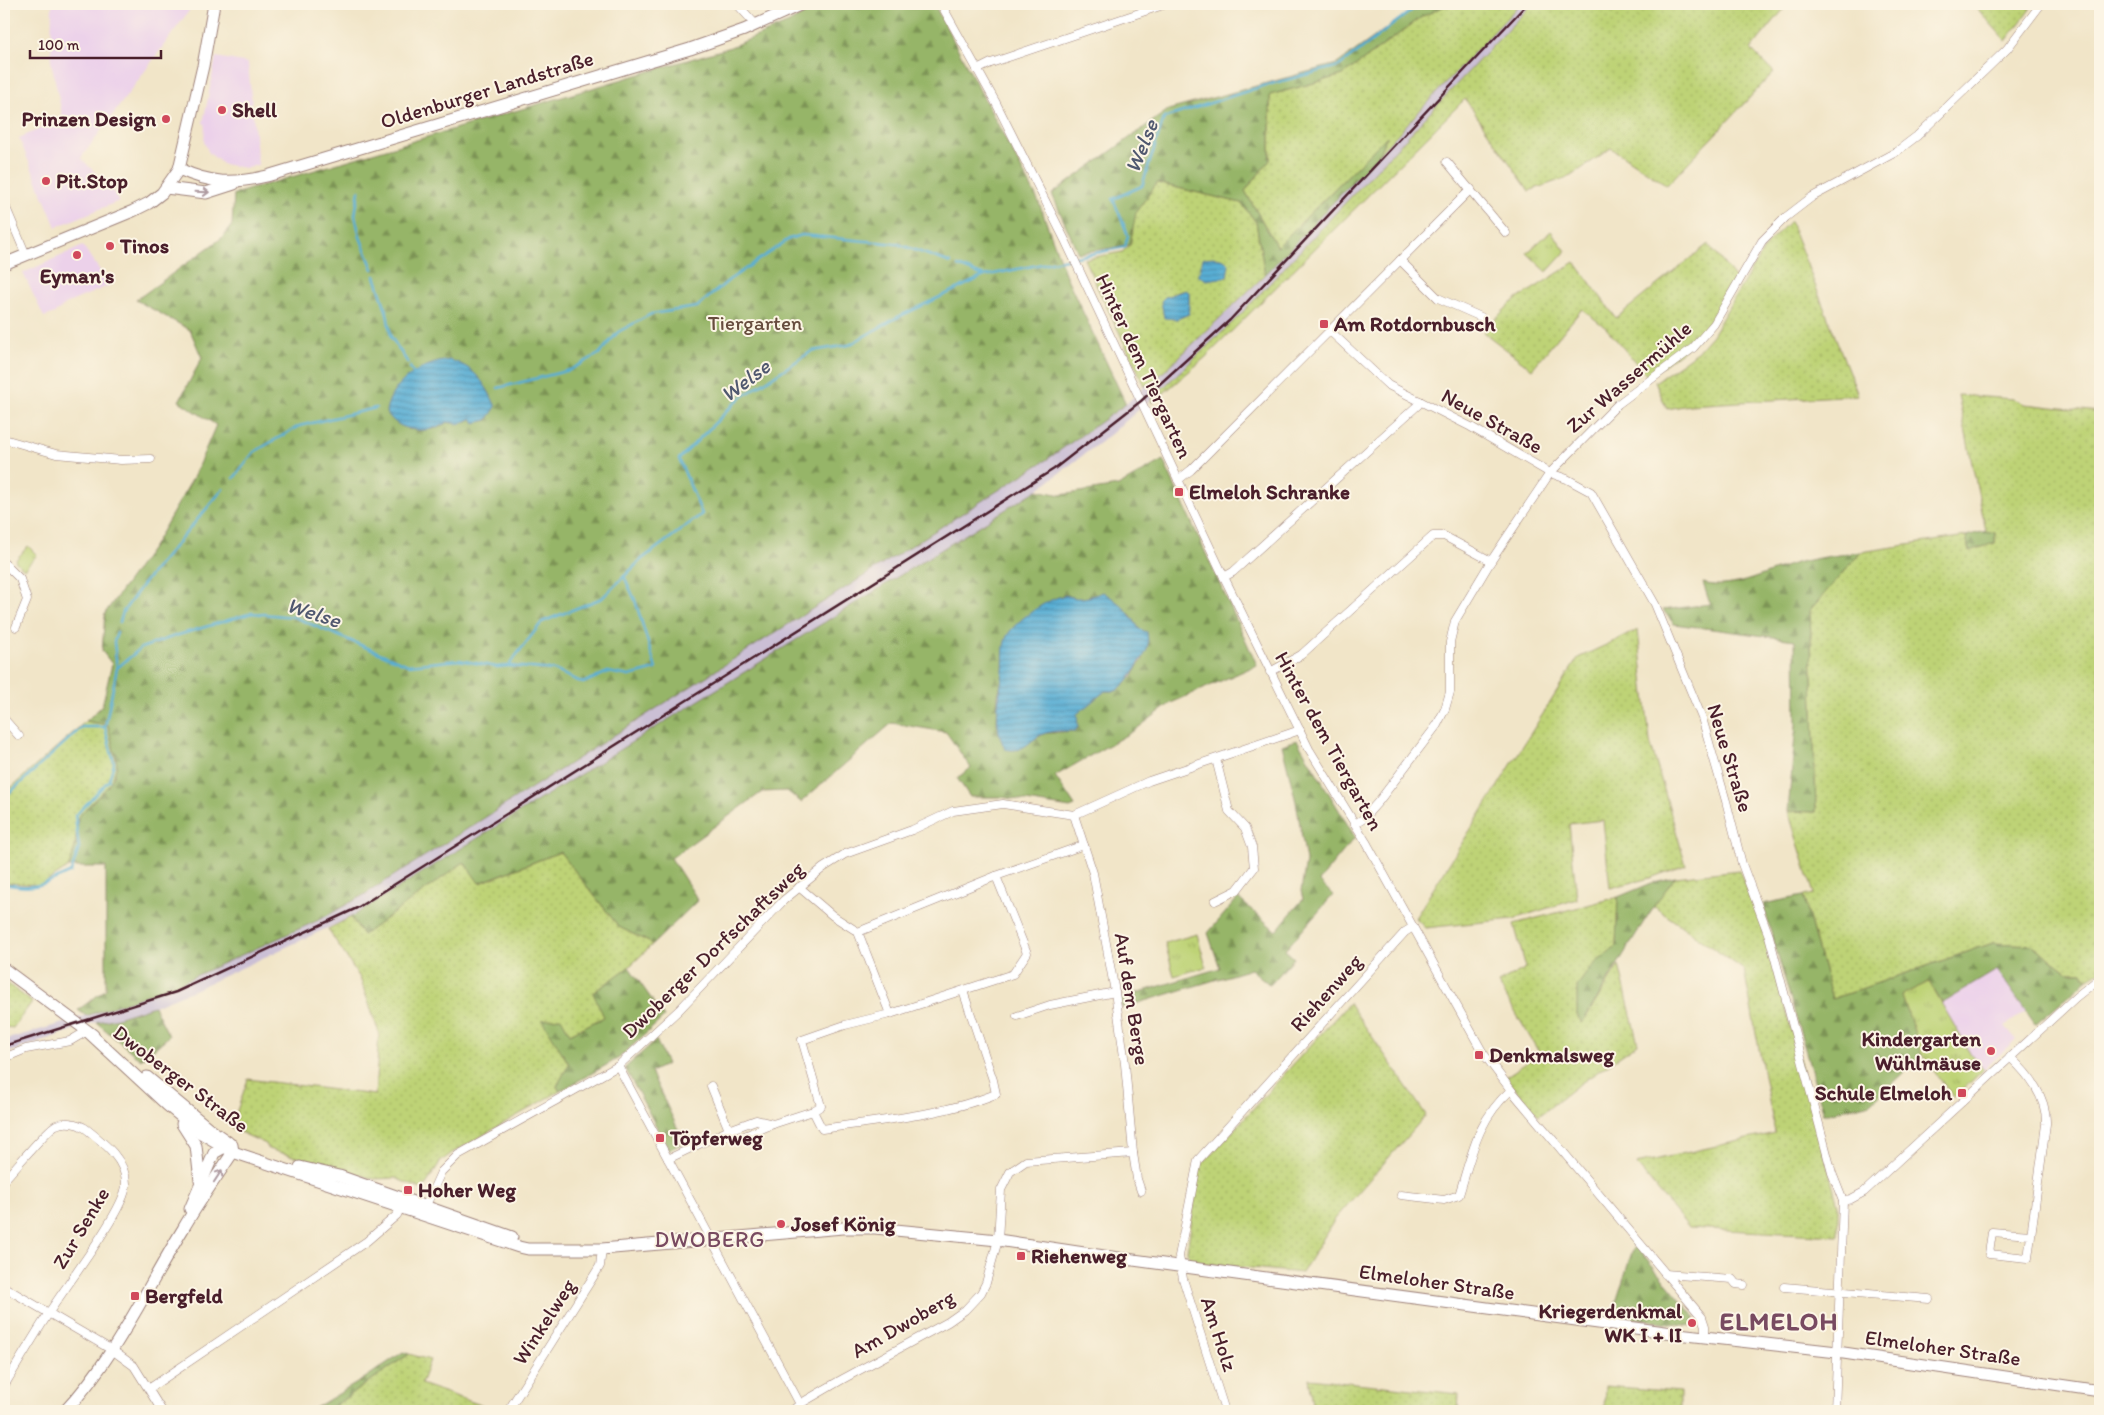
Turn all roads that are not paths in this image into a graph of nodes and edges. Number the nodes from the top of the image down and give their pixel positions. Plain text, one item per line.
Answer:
1 (214, 4) edge
2 (737, 4) edge
3 (802, 4) edge
4 (941, 4) edge
5 (1166, 4) edge
6 (2041, 4) edge
7 (756, 26) junction
8 (977, 70) junction
9 (1447, 162) dead end
10 (179, 168) junction
11 (235, 183) junction
12 (166, 188) junction
13 (1471, 189) junction
14 (4, 203) edge
15 (1506, 233) dead end
16 (26, 255) junction
17 (1400, 260) junction
18 (4, 264) edge
19 (1481, 317) dead end
20 (1330, 331) junction
21 (1420, 401) junction
22 (4, 439) edge
23 (151, 459) dead end
24 (1550, 473) junction
25 (1178, 480) junction
26 (1491, 561) junction
27 (4, 563) edge
28 (1224, 577) junction
29 (16, 627) dead end
30 (1270, 672) junction
31 (4, 719) edge
32 (1300, 730) junction
33 (19, 736) dead end
34 (1216, 759) junction
35 (1074, 815) junction
36 (1355, 824) junction
37 (1084, 845) junction
38 (996, 876) junction
39 (799, 887) junction
40 (1215, 901) dead end
41 (1413, 927) junction
42 (858, 932) junction
43 (4, 969) edge
44 (2100, 978) edge
45 (963, 991) junction
46 (1115, 992) junction
47 (890, 1014) junction
48 (1017, 1016) dead end
49 (87, 1031) junction
50 (2010, 1057) junction
51 (4, 1058) edge
52 (618, 1066) junction
53 (711, 1086) dead end
54 (1511, 1090) junction
55 (167, 1105) junction
56 (813, 1110) junction
57 (772, 1124) junction
58 (729, 1130) junction
59 (720, 1134) junction
60 (229, 1147) junction
61 (1133, 1153) junction
62 (668, 1159) junction
63 (4, 1180) edge
64 (200, 1185) junction
65 (1141, 1191) dead end
66 (1401, 1195) dead end
67 (1843, 1201) junction
68 (403, 1203) junction
69 (424, 1210) junction
70 (183, 1228) junction
71 (2030, 1235) junction
72 (710, 1239) junction
73 (998, 1240) junction
74 (602, 1249) junction
75 (1166, 1264) joint
76 (1183, 1266) junction
77 (1665, 1274) junction
78 (1744, 1285) dead end
79 (4, 1287) edge
80 (1784, 1287) dead end
81 (1841, 1291) junction
82 (1930, 1299) dead end
83 (48, 1313) junction
84 (1705, 1336) junction
85 (112, 1350) junction
86 (1837, 1352) junction
87 (4, 1386) edge
88 (150, 1388) junction
89 (2100, 1391) edge
90 (795, 1409) edge
91 (65, 1411) edge
92 (162, 1411) edge
93 (508, 1411) edge
94 (1225, 1411) edge
95 (1835, 1411) edge

1 - 10 street
2 - 7 street
3 - 7 street, Oldenburger Landstraße
4 - 8 street, Hinter dem Tiergarten
5 - 8 street
6 - 24 street, Zur Wassermühle
7 - 11 street, Oldenburger Landstraße
8 - 25 street, Hinter dem Tiergarten
9 - 13 street
10 - 11 street, Oldenburger Landstraße
10 - 12 street
12 -> 11 street
12 - 16 street
13 - 15 street
13 - 17 street
14 - 16 street
16 - 18 street
17 - 19 street
17 - 20 street
20 - 21 street, Neue Straße
20 - 25 street
21 - 24 street, Neue Straße
21 - 28 street
22 - 23 street
24 - 26 street, Zur Wassermühle
24 - 67 street, Neue Straße
25 - 28 street, Hinter dem Tiergarten
26 - 30 street
26 - 36 street, Zur Wassermühle
27 - 29 street
28 - 30 street, Hinter dem Tiergarten
30 - 32 street, Hinter dem Tiergarten
31 - 33 street
32 - 34 street
32 - 36 street, Hinter dem Tiergarten
34 - 35 street
34 - 40 street
35 - 37 street, Auf dem Berge
35 - 39 street, Dwoberger Dorfschaftsweg
36 - 41 street, Hinter dem Tiergarten
37 - 38 street
37 - 46 street, Auf dem Berge
38 - 42 street
38 - 45 street
39 - 42 street
39 - 52 street, Dwoberger Dorfschaftsweg
41 - 54 street
41 - 76 street, Riehenweg
42 - 47 street
43 - 49 street, Dwoberger Straße
44 - 50 street
45 - 47 street
45 - 56 street
46 - 48 street
46 - 61 street, Auf dem Berge
47 - 56 street
49 - 51 street
49 - 55 street, Dwoberger Straße
49 - 60 street, Dwoberger Straße
50 - 67 street
50 - 71 street
52 - 62 street
52 - 69 street, Dwoberger Dorfschaftsweg
53 - 58 street
54 - 66 street
54 - 77 street
55 - 60 street, Dwoberger Straße
55 - 64 street
56 - 57 street
57 - 58 street
57 - 59 street
58 - 59 street
59 - 62 street
60 - 64 street
60 - 68 street, Dwoberger Straße
70 -> 60 street
61 - 65 street, Auf dem Berge
61 - 73 street, Am Dwoberg
62 - 72 street
63 - 83 street, Zur Senke
64 - 70 street
67 - 81 street, Neue Straße
68 - 69 street, Dwoberger Straße
68 - 88 street
69 - 74 street, Dwoberger Straße
70 - 85 street
71 - 71 street
72 - 73 street, Dwoberger Straße
72 - 74 street, Dwoberger Straße
72 - 90 street
73 - 75 street, Dwoberger Straße
73 - 90 street, Am Dwoberg
74 - 93 street, Winkelweg
75 - 76 street, Elmeloher Straße
76 - 84 street, Elmeloher Straße
76 - 94 street, Am Holz
77 - 78 street
77 - 84 street
79 - 83 street
80 - 81 street
81 - 82 street
81 - 86 street, Neue Straße
83 - 85 street
83 - 87 street, Zur Senke
84 - 86 street, Elmeloher Straße
85 - 88 street
85 - 91 street
86 - 89 street, Elmeloher Straße
86 - 95 street, Neue Straße
88 - 92 street

